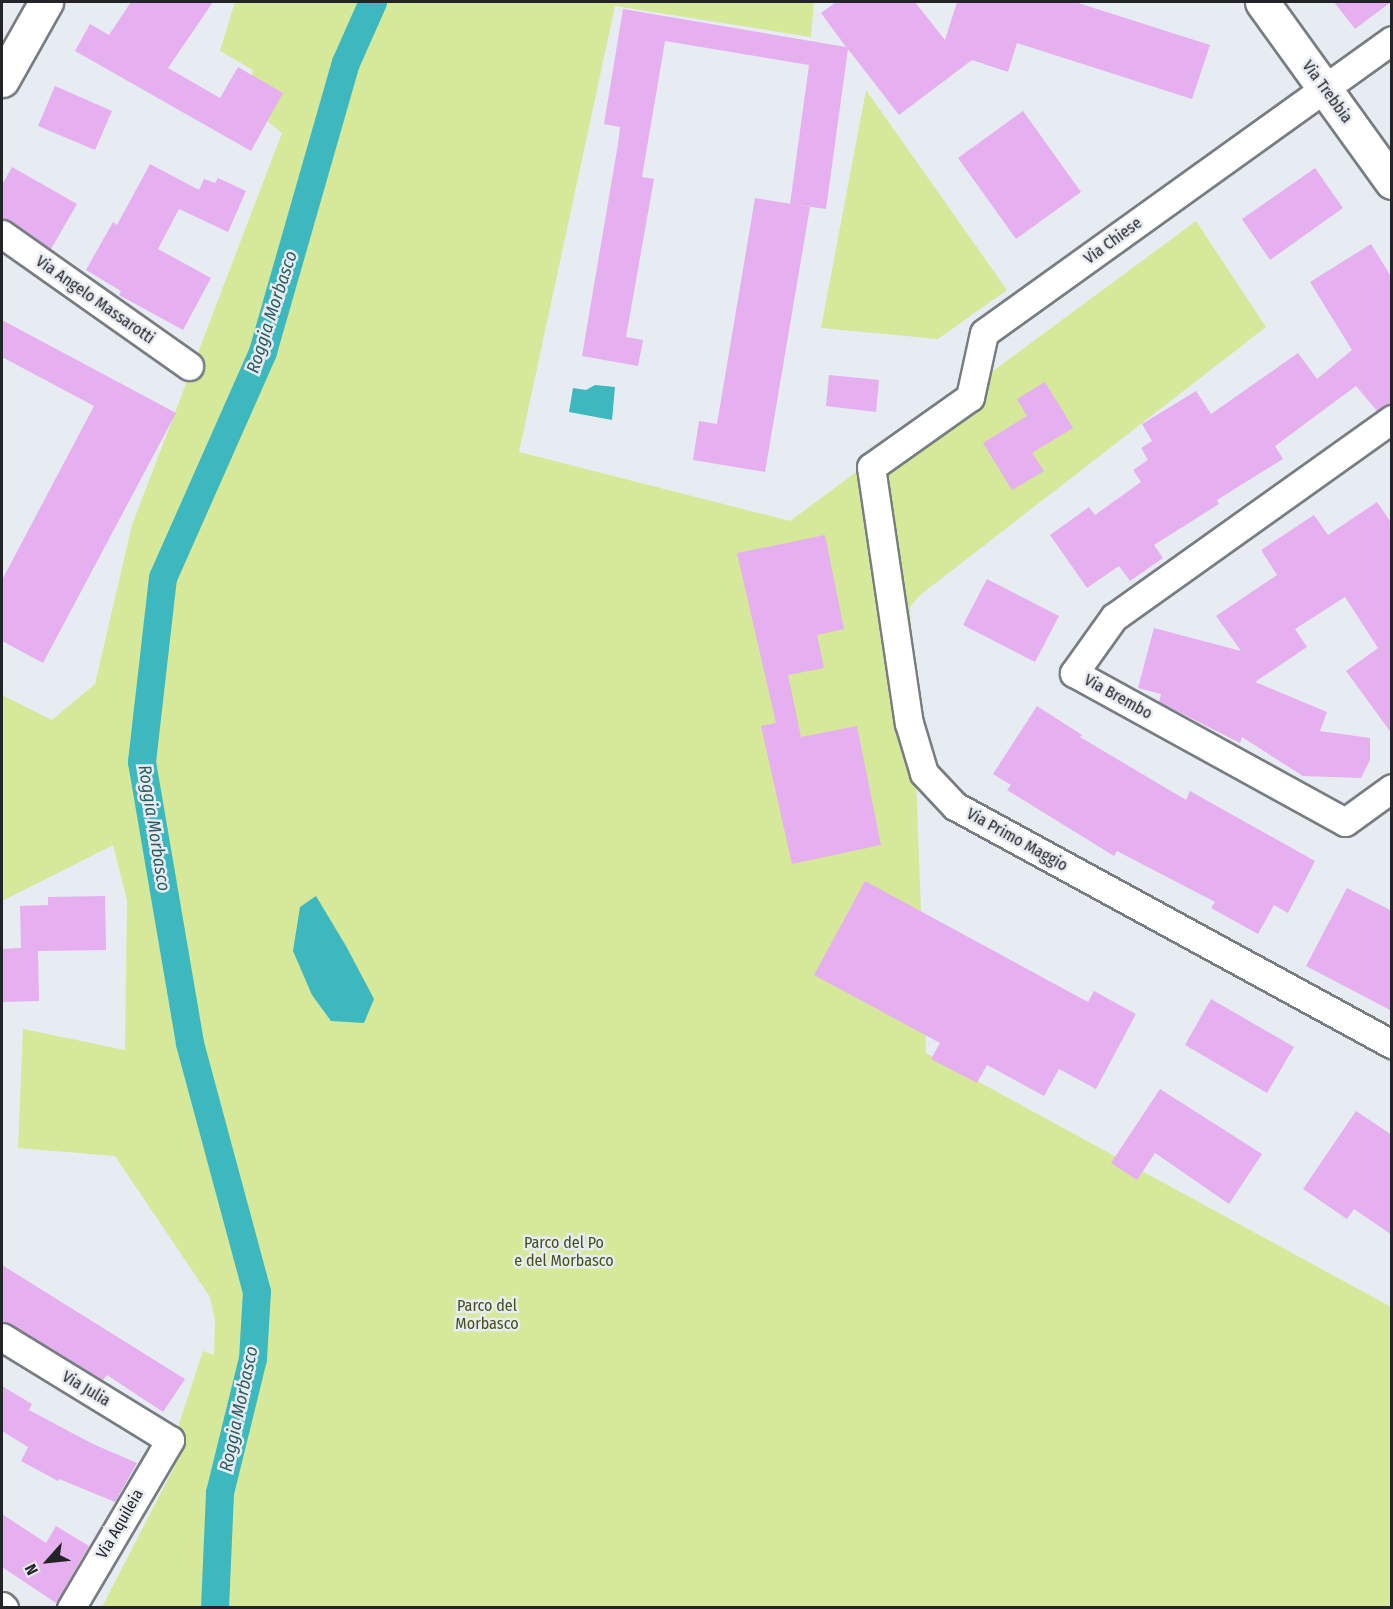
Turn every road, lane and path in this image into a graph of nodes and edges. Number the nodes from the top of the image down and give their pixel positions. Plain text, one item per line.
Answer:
1 (46, 2) edge
2 (1262, 2) edge
3 (1392, 40) edge
4 (2, 80) edge
5 (1324, 88) junction
6 (1392, 182) edge
7 (2, 234) edge
8 (189, 366) dead end
9 (1392, 419) edge
10 (872, 467) joint
11 (1392, 788) edge
12 (1392, 1044) edge
13 (2, 1337) edge
14 (170, 1440) joint
15 (71, 1608) edge

1 - 4 street
2 - 5 street, Via Trebbia
3 - 5 street, Via Chiese
5 - 6 street, Via Trebbia
5 - 10 street, Via Chiese
7 - 8 street, Via Angelo Massarotti
9 - 11 street, Via Brembo
10 - 12 street, Via Primo Maggio
13 - 14 street, Via Julia
14 - 15 street, Via Aquileia

